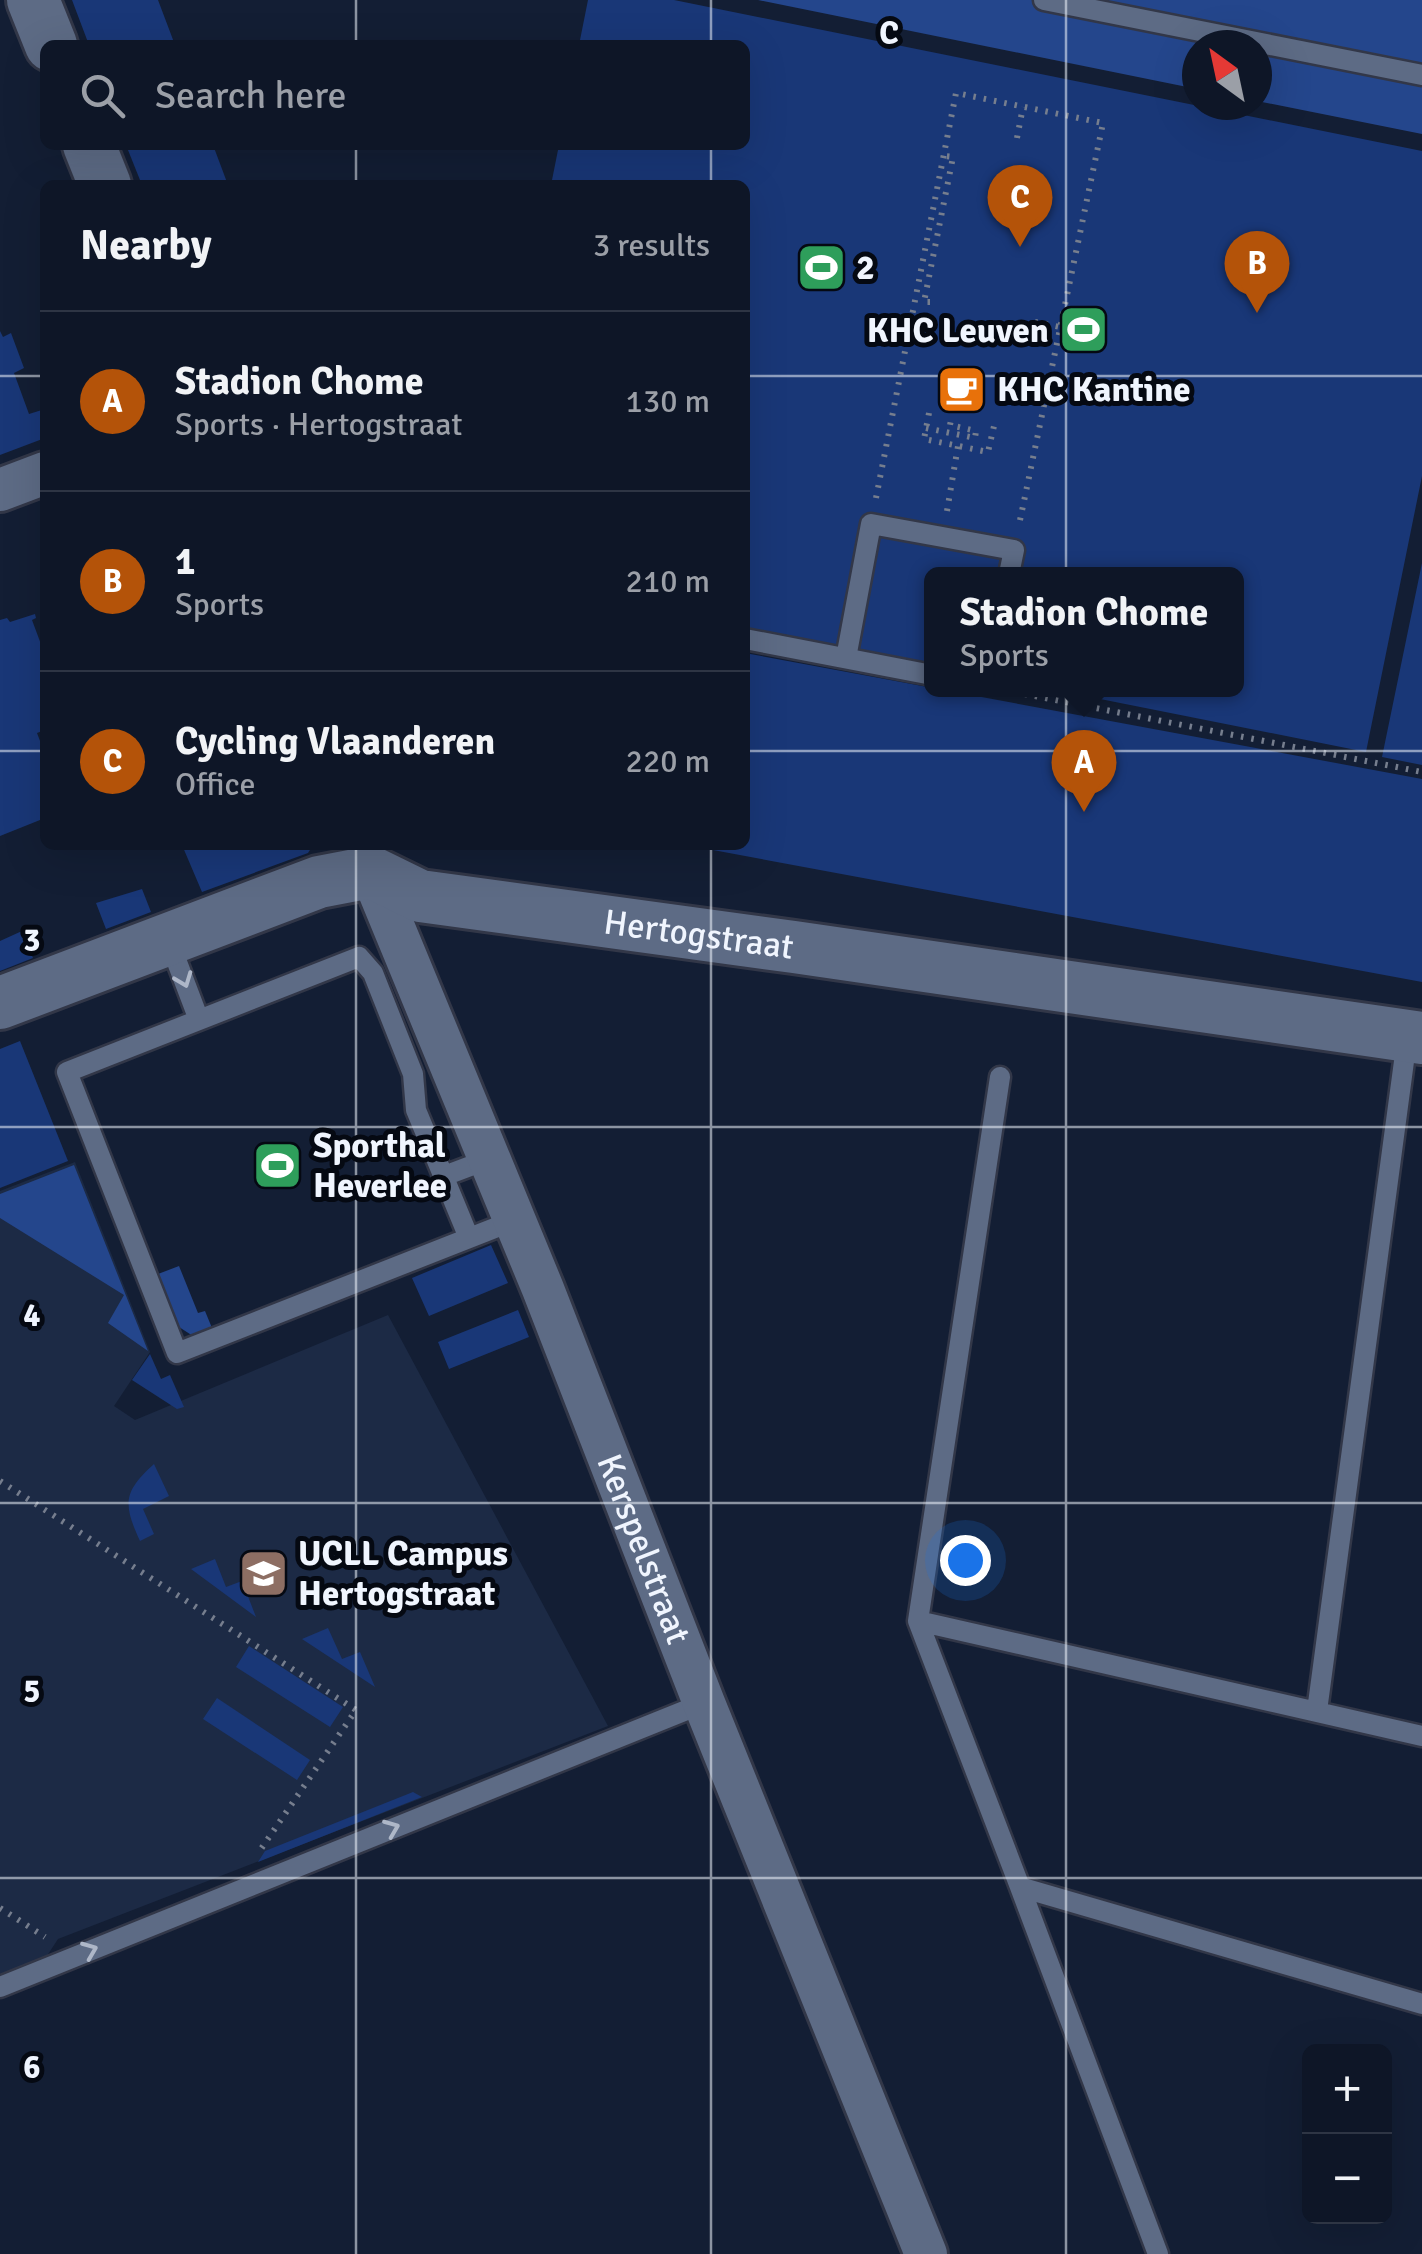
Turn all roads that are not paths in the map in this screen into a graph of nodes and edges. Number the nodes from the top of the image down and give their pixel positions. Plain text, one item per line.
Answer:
1 (34, 0) edge
2 (1044, 0) edge
3 (49, 40) edge
4 (1422, 74) edge
5 (91, 150) edge
6 (103, 180) edge
7 (40, 475) edge
8 (0, 490) edge
9 (1010, 567) edge
10 (750, 639) edge
11 (846, 658) junction
12 (924, 673) edge
13 (366, 858) edge
14 (168, 940) junction
15 (0, 1003) edge
16 (199, 1020) junction
17 (1415, 1037) edge
18 (1000, 1078) dead end
19 (489, 1159) junction
20 (444, 1176) junction
21 (515, 1220) junction
22 (469, 1238) junction
23 (918, 1621) junction
24 (704, 1703) junction
25 (1317, 1711) junction
26 (1422, 1736) edge
27 (1020, 1887) junction
28 (0, 1986) edge
29 (1422, 2004) edge
30 (926, 2254) edge
31 (1158, 2254) edge

1 - 3 street
2 - 4 lane
5 - 6 street
7 - 8 street
9 - 11 lane
10 - 11 lane
11 - 12 lane
13 - 14 street
13 - 17 street, Hertogstraat
13 - 19 street, Kerspelstraat
14 - 15 street
14 -> 16 lane
16 - 20 lane
16 - 22 lane
17 - 25 lane
18 - 23 lane
19 - 20 lane
19 - 21 street, Kerspelstraat
20 - 22 lane
21 - 22 lane
21 - 24 street, Kerspelstraat
23 - 25 lane
23 - 27 lane
28 -> 24 lane
24 - 30 street, Kerspelstraat
25 - 26 lane
27 - 29 lane
27 - 31 lane

